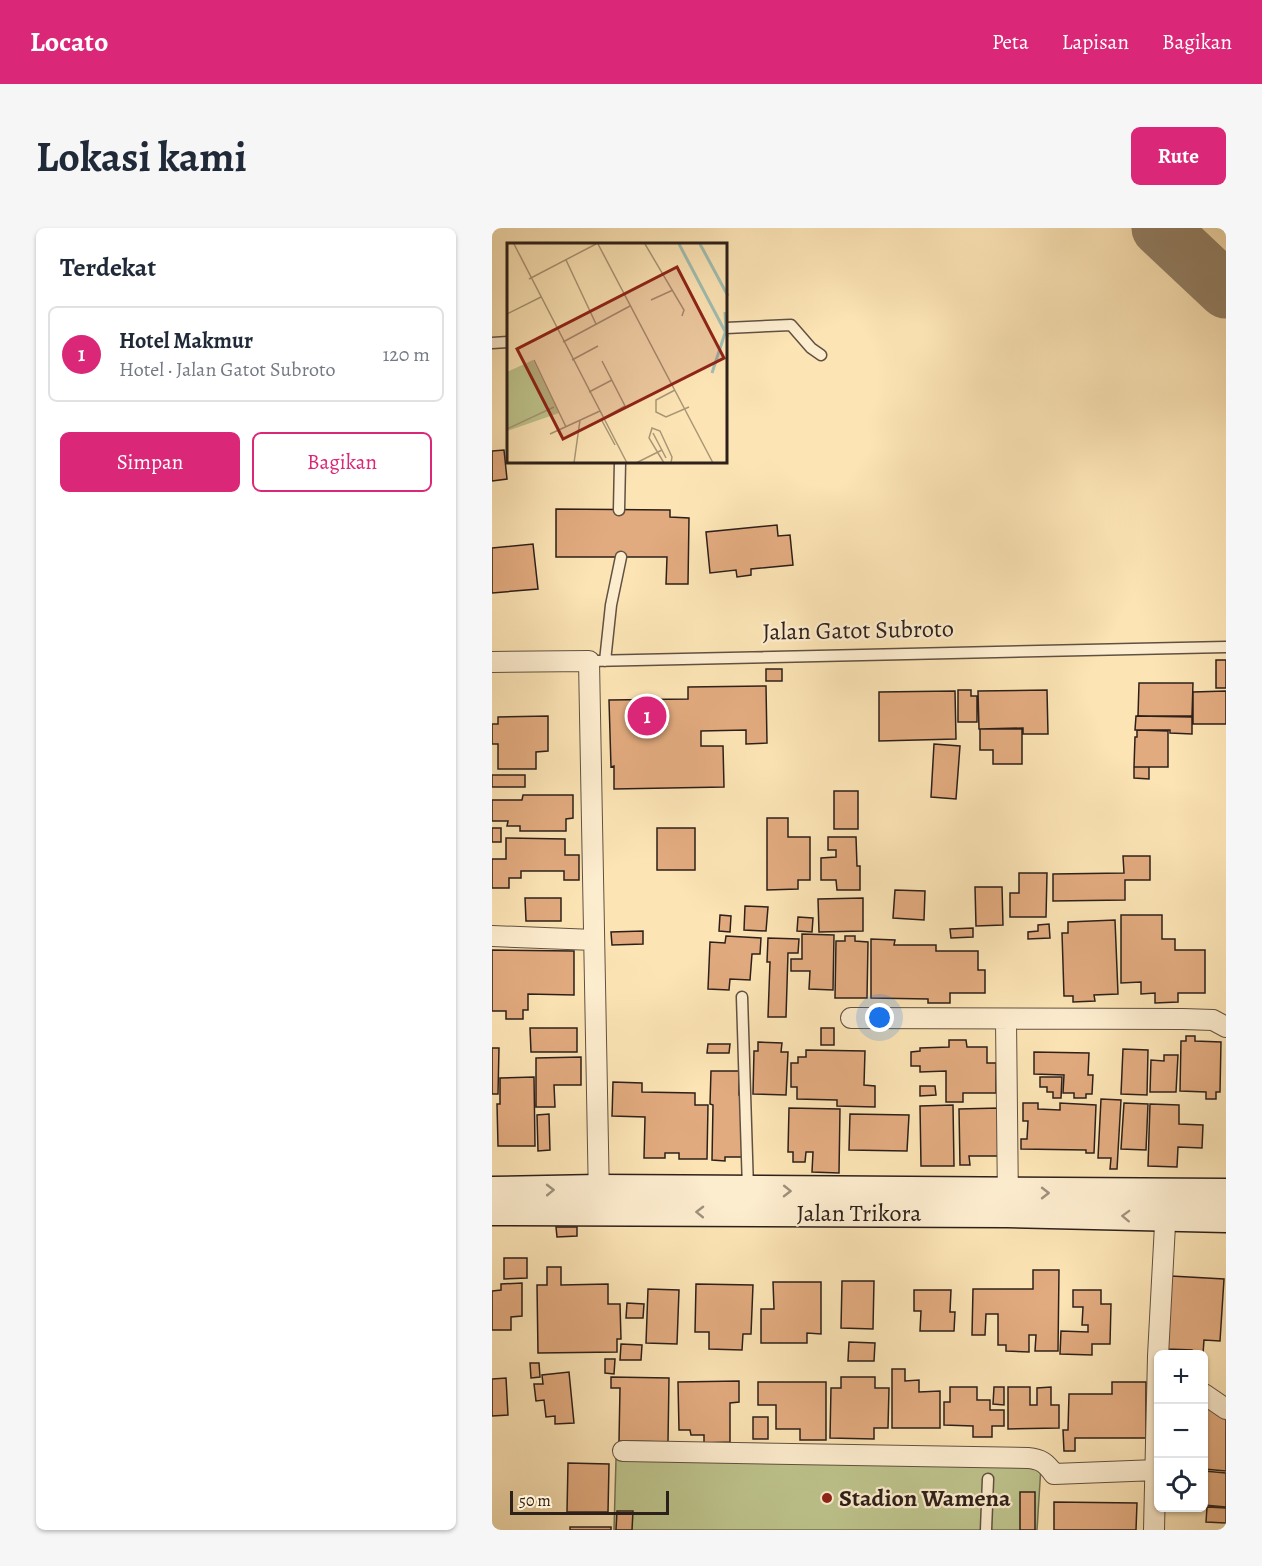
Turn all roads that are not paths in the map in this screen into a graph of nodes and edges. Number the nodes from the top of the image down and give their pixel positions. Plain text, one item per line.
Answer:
1 (728, 328) edge
2 (507, 342) edge
3 (492, 343) edge
4 (821, 355) dead end
5 (620, 464) edge
6 (619, 510) dead end
7 (621, 557) dead end
8 (1226, 647) edge
9 (597, 661) junction
10 (492, 662) edge
11 (492, 936) edge
12 (594, 939) junction
13 (742, 997) dead end
14 (851, 1018) dead end
15 (1006, 1020) junction
16 (1226, 1027) edge
17 (492, 1191) edge
18 (1226, 1193) edge
19 (599, 1201) junction
20 (748, 1202) junction
21 (1008, 1203) junction
22 (1166, 1206) junction
23 (492, 1211) edge
24 (1226, 1218) edge
25 (1158, 1350) edge
26 (1208, 1397) edge
27 (1158, 1404) edge
28 (1226, 1409) edge
29 (622, 1451) dead end
30 (1157, 1458) edge
31 (1154, 1470) edge
32 (988, 1479) dead end
33 (1155, 1512) edge
34 (986, 1530) edge
35 (1154, 1530) edge

1 - 4 lane
2 - 3 lane
5 - 6 lane
7 - 9 lane
8 - 9 lane, Jalan Gatot Subroto
9 - 10 street, Jalan Gatot Subroto
9 - 12 street
11 - 12 street
12 - 19 street
13 - 20 lane
14 - 15 street
15 - 16 street
15 - 21 street
17 -> 19 main road, Jalan Trikora
18 - 22 main road, Jalan Trikora
19 - 20 main road, Jalan Trikora
19 - 23 main road, Jalan Trikora
20 - 21 main road, Jalan Trikora
21 - 22 main road, Jalan Trikora
22 - 24 main road, Jalan Trikora
22 - 25 street
26 - 28 street
27 - 30 street
29 - 31 street
32 - 34 lane
33 - 35 street

